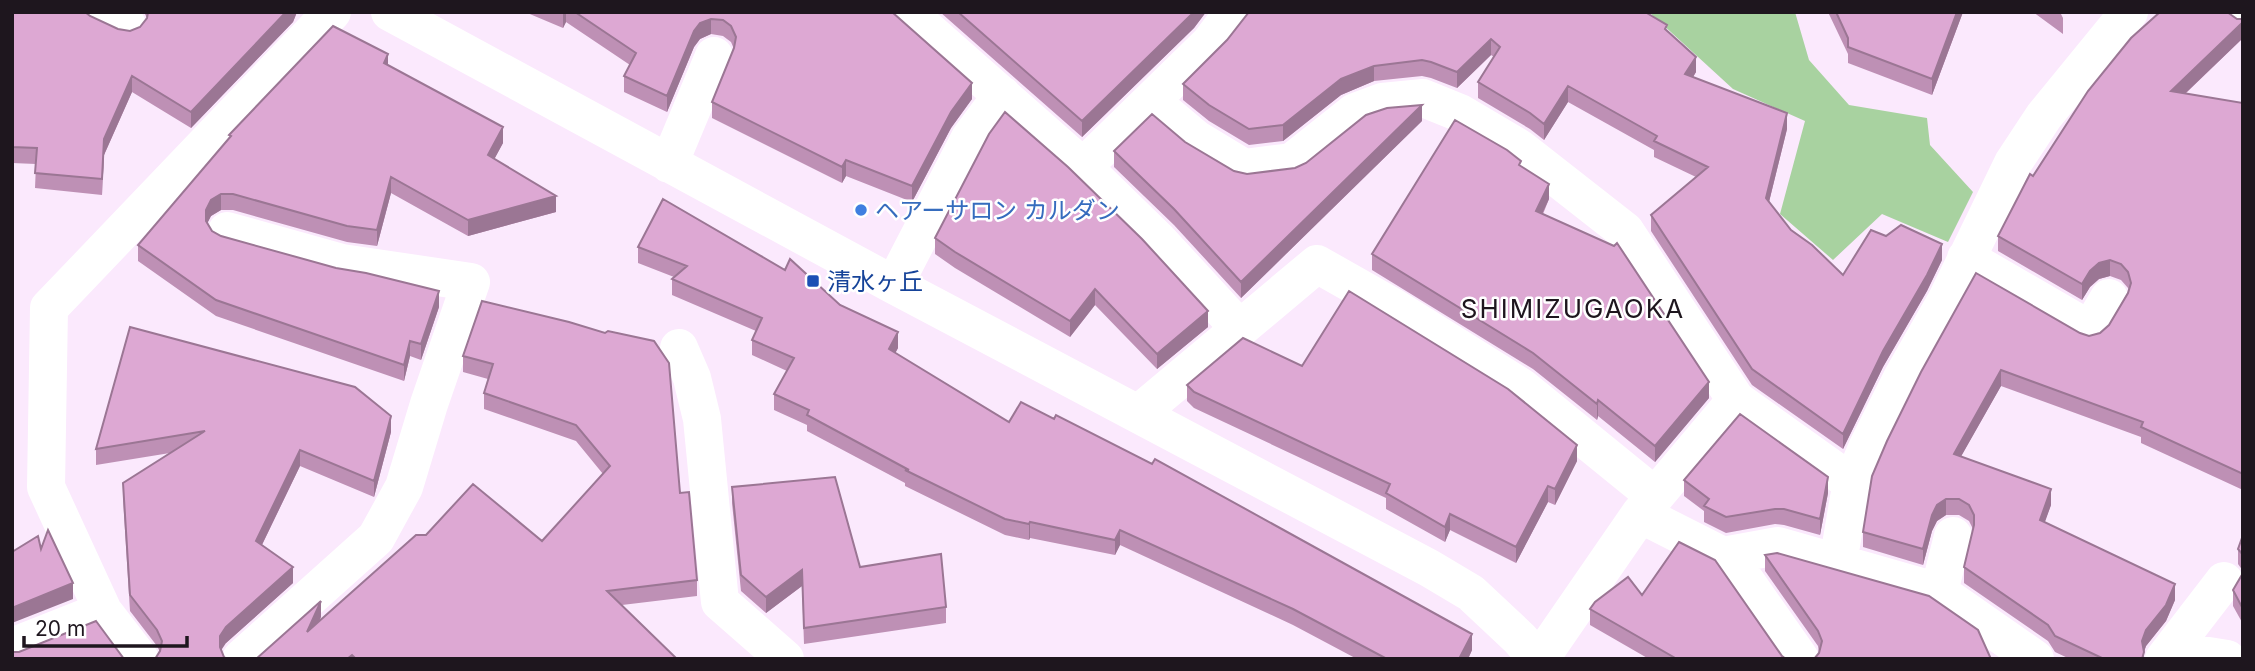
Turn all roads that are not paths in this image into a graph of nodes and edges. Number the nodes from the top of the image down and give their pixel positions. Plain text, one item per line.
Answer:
1 (332, 12) edge
2 (390, 12) edge
3 (907, 12) edge
4 (2129, 12) edge
5 (1232, 14) edge
6 (714, 56) dead end
7 (1002, 95) junction
8 (1151, 101) junction
9 (669, 164) junction
10 (1083, 167) junction
11 (227, 231) dead end
12 (1966, 258) junction
13 (894, 285) junction
14 (2109, 298) dead end
15 (1240, 329) junction
16 (679, 348) dead end
17 (1736, 400) junction
18 (1138, 414) junction
19 (1852, 483) junction
20 (1648, 505) junction
21 (1953, 536) dead end
22 (1728, 556) junction
23 (1838, 563) junction
24 (2224, 581) dead end
25 (1939, 592) junction
26 (103, 611) junction
27 (12, 647) edge
28 (2169, 653) edge
29 (2023, 655) edge
30 (140, 659) edge
31 (241, 659) edge
32 (785, 659) edge
33 (1538, 659) edge
34 (1800, 659) edge
35 (2055, 659) edge
36 (2227, 659) edge

1 - 26 street
2 - 9 street
3 - 7 street
4 - 12 street
5 - 8 street
6 - 9 street
7 - 10 street
7 - 13 street
8 - 10 street
8 - 17 street
9 - 13 street
10 - 15 street
11 - 31 street
12 - 14 street
12 - 19 street
13 - 18 street
15 - 18 street
15 - 20 street
16 - 32 street
17 - 19 street
17 - 20 street
18 - 33 street
19 - 23 street
20 - 22 street
20 - 33 street
21 - 25 street
22 - 23 street
22 - 34 street
23 - 25 street
24 - 28 street
25 - 29 street
26 - 27 street
26 - 30 street
28 - 36 street
29 - 35 street

